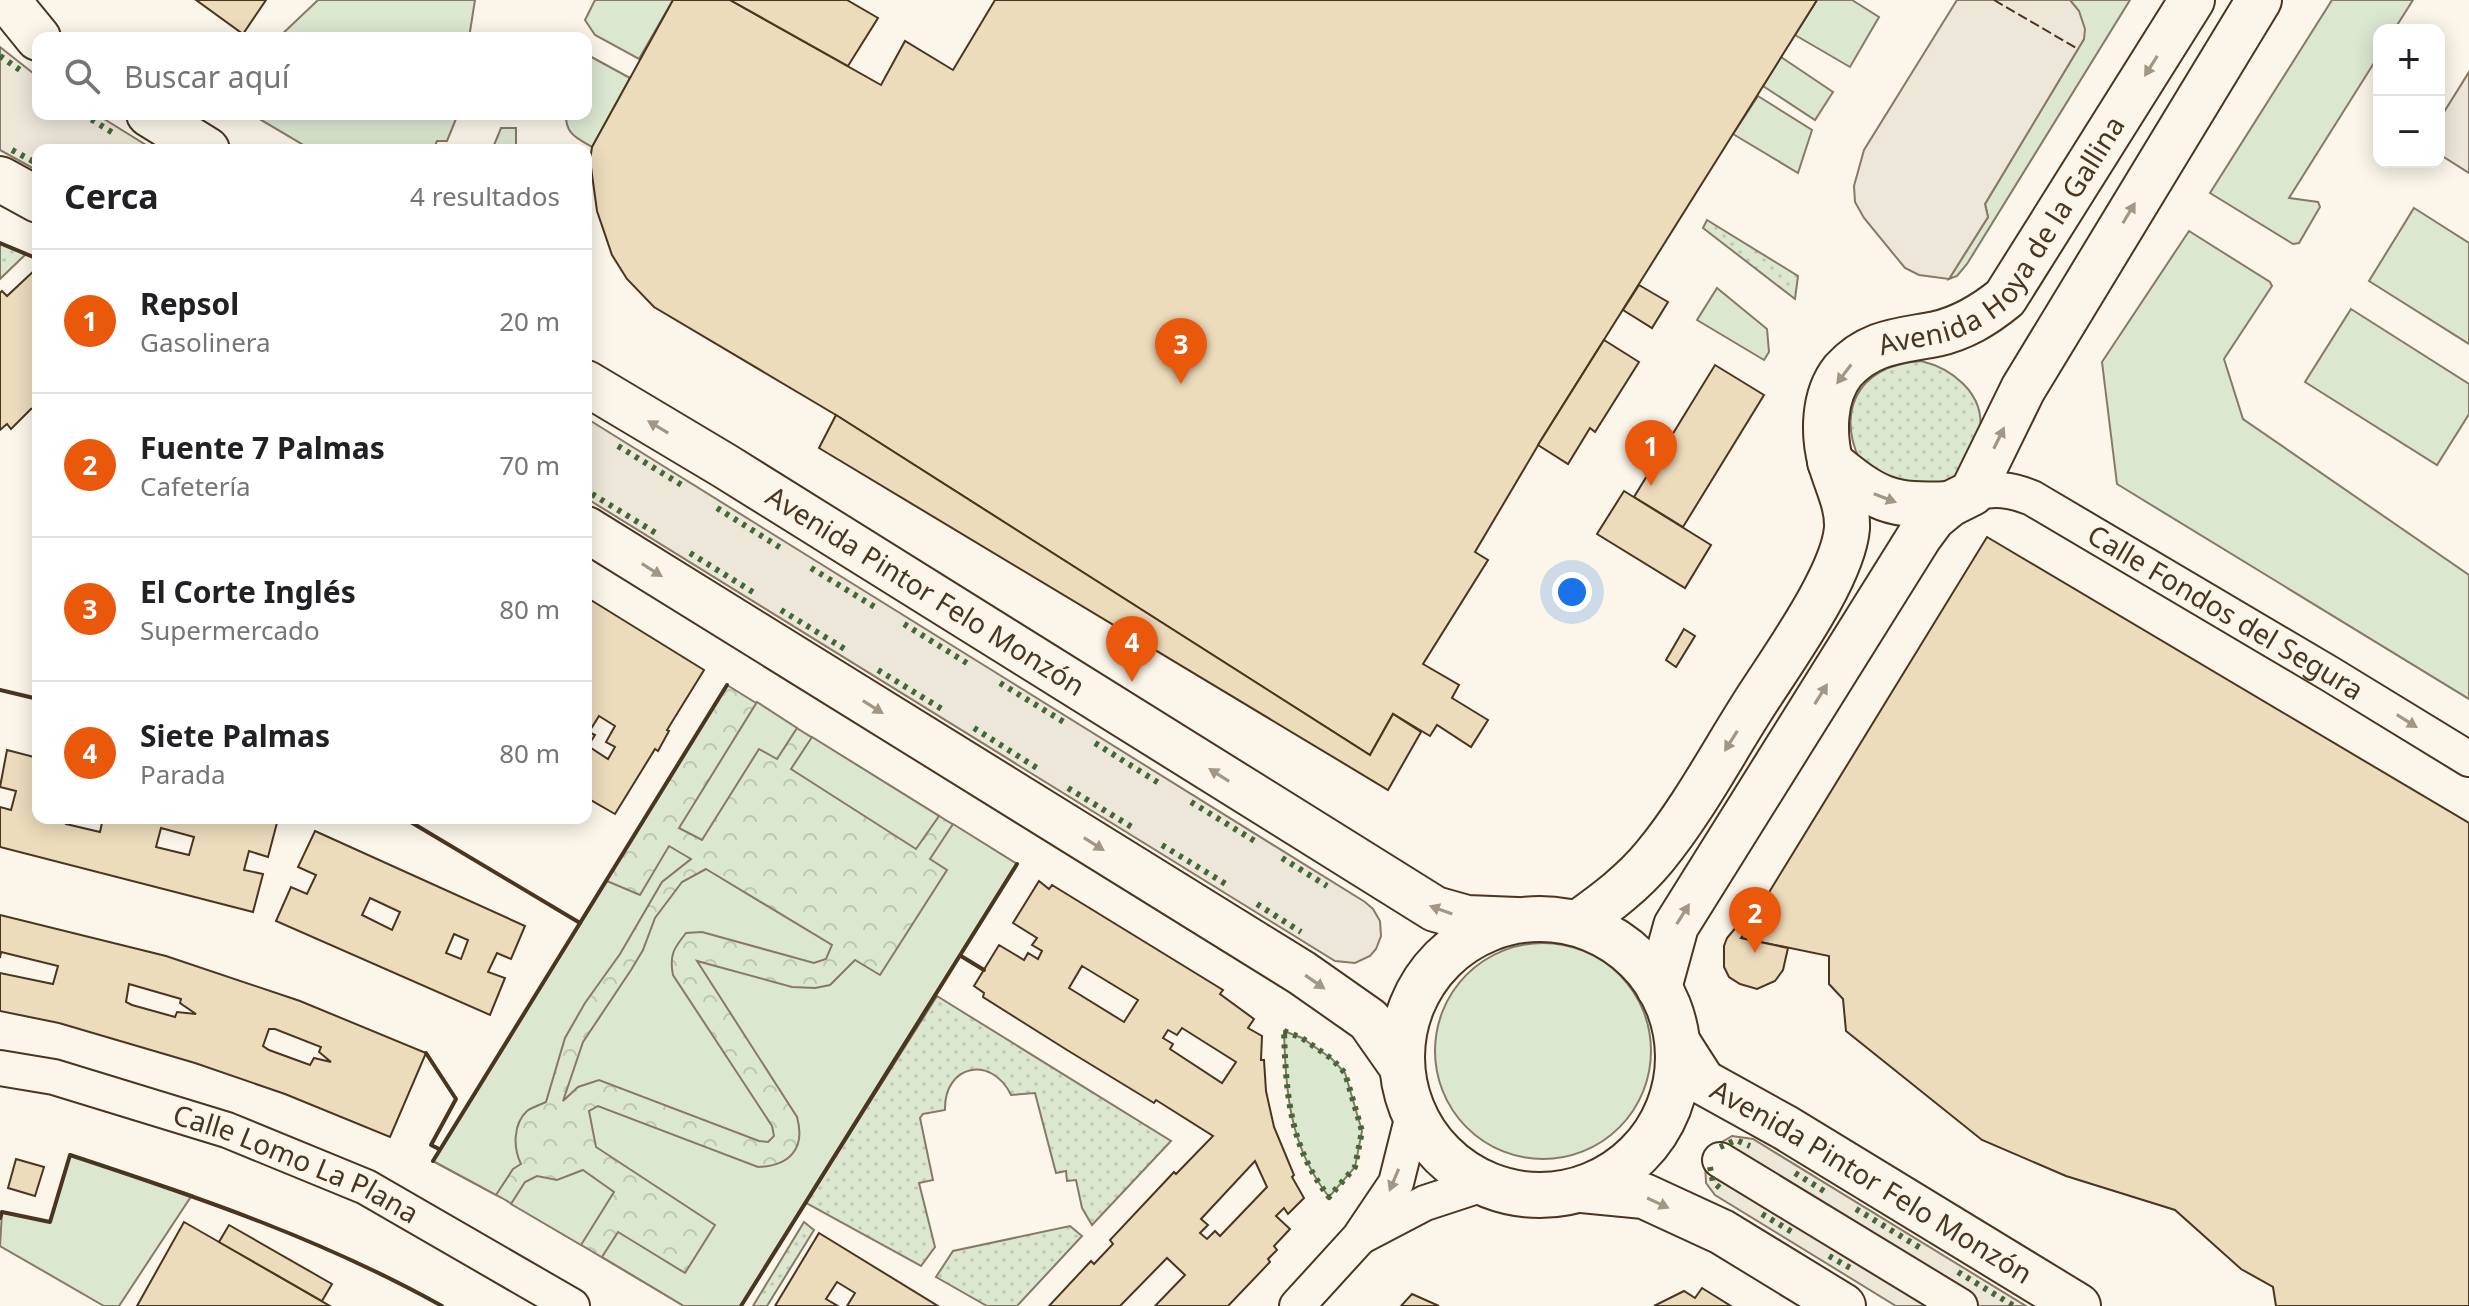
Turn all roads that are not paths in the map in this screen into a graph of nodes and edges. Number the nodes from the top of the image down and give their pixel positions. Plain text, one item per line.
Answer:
1 (13, 0) edge
2 (2192, 0) edge
3 (2259, 0) edge
4 (33, 32) edge
5 (159, 120) edge
6 (197, 144) edge
7 (0, 179) edge
8 (32, 197) edge
9 (592, 387) edge
10 (1830, 462) junction
11 (1961, 498) junction
12 (592, 533) edge
13 (2469, 759) edge
14 (1517, 920) junction
15 (1578, 923) junction
16 (1659, 988) junction
17 (1678, 1043) junction
18 (1402, 1067) junction
19 (0, 1068) edge
20 (1413, 1115) junction
21 (1720, 1160) dead end
22 (1483, 1184) junction
23 (1582, 1190) junction
24 (1359, 1238) junction
25 (572, 1306) edge
26 (1297, 1306) edge
27 (1843, 1306) edge
28 (1960, 1306) edge
29 (2078, 1306) edge

1 - 4 street
2 -> 10 street, Avenida Hoya de la Gallina
11 -> 3 street
5 - 6 street
7 - 8 street
14 -> 9 street, Avenida Pintor Felo Monzón
10 -> 11 street
10 -> 15 street, Avenida Hoya de la Gallina
11 -> 13 street, Calle Fondos del Segura
16 -> 11 street
12 -> 18 street
14 - 15 street
14 - 18 street
15 - 16 street
16 - 17 street
17 - 23 street
17 - 29 street, Avenida Pintor Felo Monzón
18 - 20 street
19 - 25 street, Calle Lomo La Plana
20 - 22 street
20 -> 24 street
21 - 28 street
22 - 23 street
22 - 24 street
23 -> 27 street
24 - 26 street

